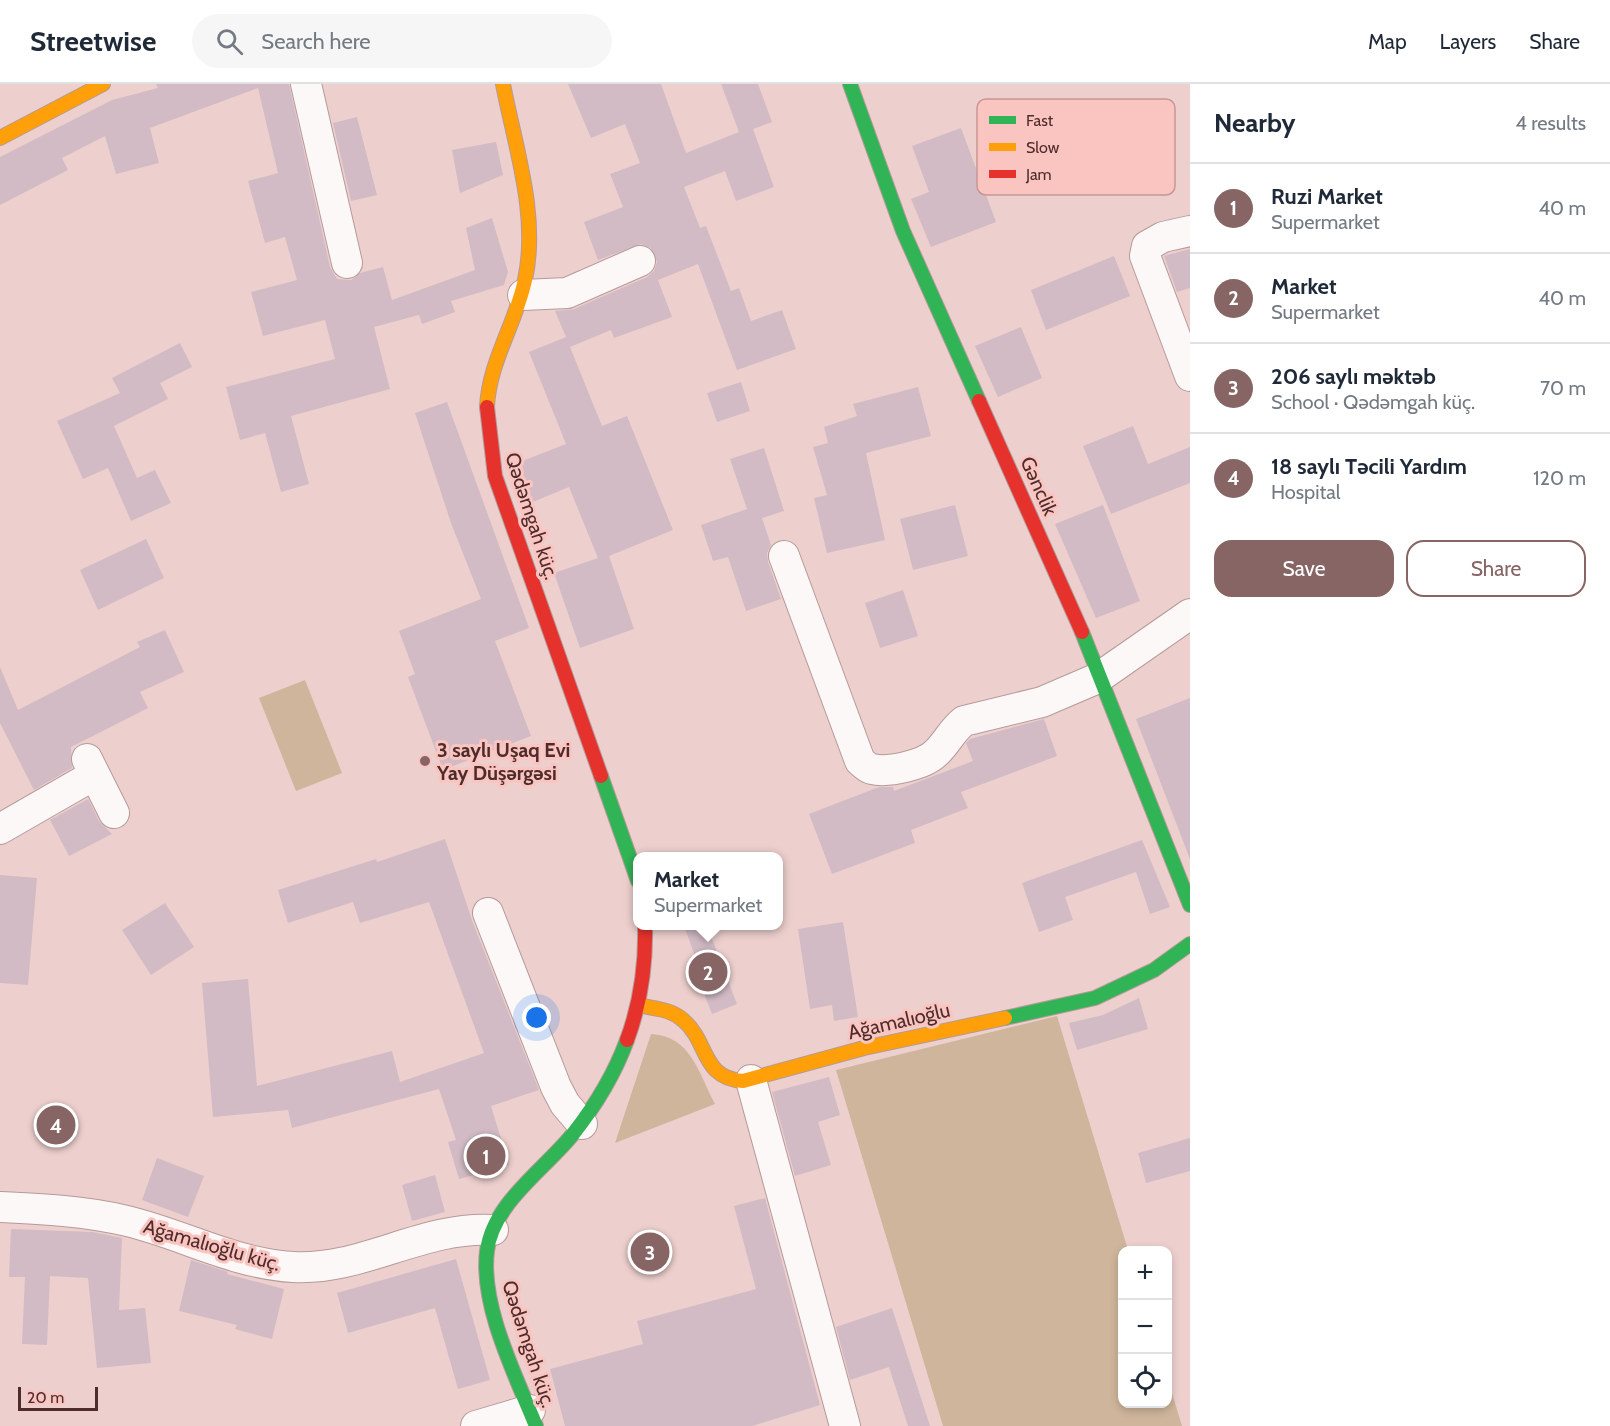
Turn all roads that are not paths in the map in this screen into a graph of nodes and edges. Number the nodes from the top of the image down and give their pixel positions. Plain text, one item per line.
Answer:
1 (103, 84) edge
2 (306, 84) edge
3 (503, 84) edge
4 (850, 84) edge
5 (0, 138) edge
6 (1190, 231) edge
7 (640, 261) dead end
8 (347, 263) dead end
9 (524, 295) junction
10 (1190, 376) edge
11 (784, 556) dead end
12 (1190, 614) edge
13 (1098, 678) junction
14 (114, 813) dead end
15 (0, 829) edge
16 (633, 867) edge
17 (1190, 905) edge
18 (488, 913) dead end
19 (645, 930) edge
20 (1190, 944) edge
21 (639, 1005) junction
22 (751, 1080) junction
23 (582, 1124) junction
24 (0, 1207) edge
25 (493, 1230) junction
26 (533, 1418) edge
27 (476, 1426) edge
28 (845, 1426) edge

1 - 5 street
2 - 8 street
3 - 9 street, Qədəmgah küç.
4 - 13 street, Gənclik
6 - 10 street
7 - 9 street
9 - 16 street, Qədəmgah küç.
11 - 13 street
12 - 13 street
13 - 17 street, Gənclik
14 - 15 street
18 - 23 street
19 - 21 street, Qədəmgah küç.
20 - 22 street, Ağamalıoğlu
21 - 22 street, Ağamalıoğlu
21 - 23 street, Qədəmgah küç.
22 - 28 street
23 - 25 street, Qədəmgah küç.
24 - 25 street, Ağamalıoğlu küç.
25 - 26 street, Qədəmgah küç.
26 - 27 street

